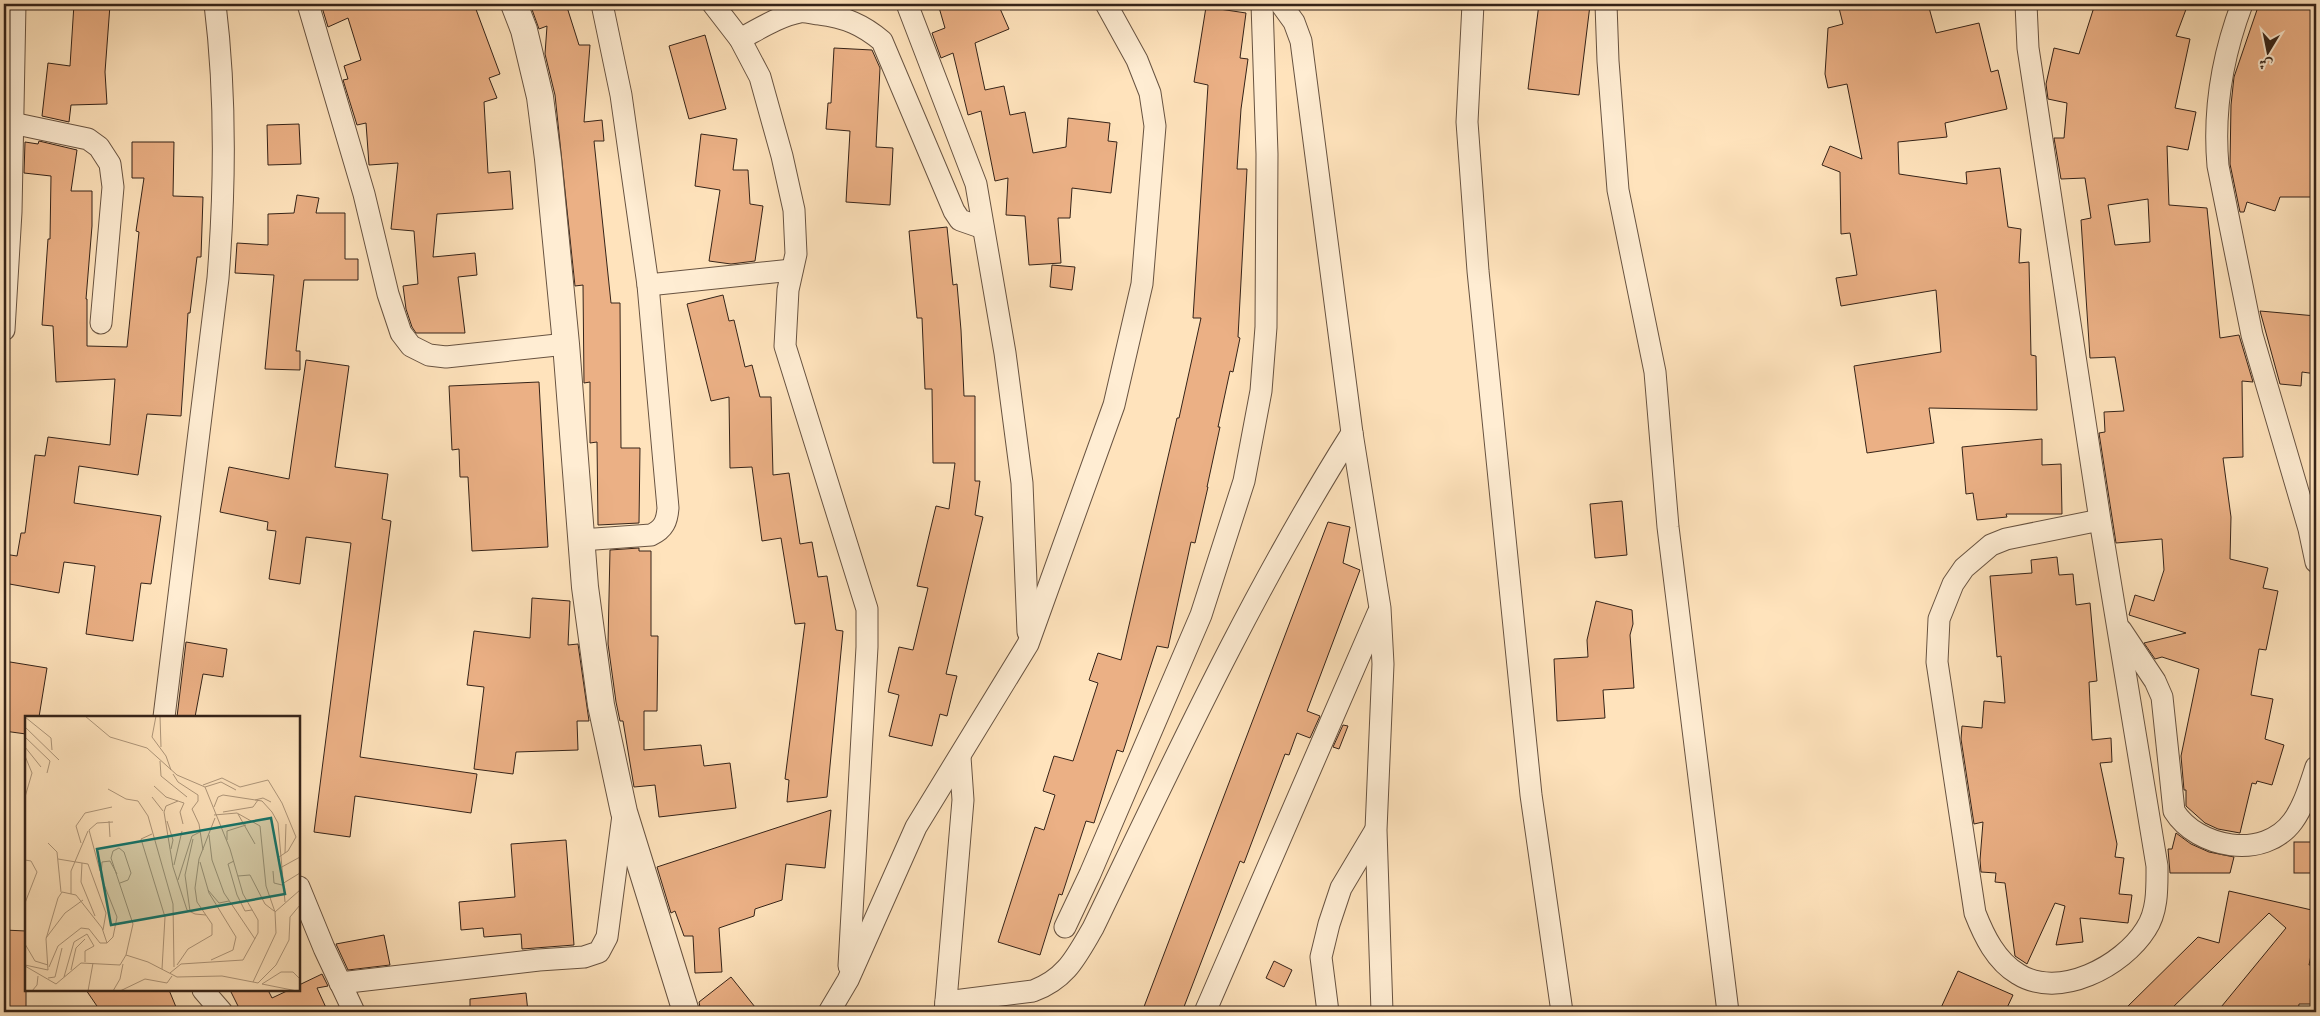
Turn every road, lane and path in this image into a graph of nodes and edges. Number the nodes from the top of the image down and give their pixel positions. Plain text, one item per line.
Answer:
1 (15, 4) edge
2 (215, 4) edge
3 (308, 4) edge
4 (514, 4) edge
5 (602, 4) edge
6 (713, 4) edge
7 (907, 4) edge
8 (1106, 4) edge
9 (1262, 4) edge
10 (1281, 4) edge
11 (1473, 4) edge
12 (1606, 4) edge
13 (2026, 4) edge
14 (2242, 4) edge
15 (740, 39) junction
16 (9, 135) edge
17 (983, 228) junction
18 (792, 270) junction
19 (648, 285) junction
20 (101, 323) dead end
21 (4, 330) edge
22 (566, 344) junction
23 (1352, 433) junction
24 (2100, 520) junction
25 (581, 540) junction
26 (2316, 562) edge
27 (1380, 608) junction
28 (2117, 623) junction
29 (1028, 644) junction
30 (164, 716) edge
31 (960, 757) junction
32 (2316, 767) edge
33 (624, 812) junction
34 (1376, 830) junction
35 (300, 889) edge
36 (1064, 927) dead end
37 (848, 980) junction
38 (340, 983) junction
39 (204, 991) edge
40 (946, 1007) edge
41 (222, 1012) edge
42 (354, 1012) edge
43 (686, 1012) edge
44 (829, 1012) edge
45 (1205, 1012) edge
46 (1328, 1012) edge
47 (1382, 1012) edge
48 (1562, 1012) edge
49 (1728, 1012) edge

1 - 16 street
2 - 30 street
3 - 22 street
4 - 22 street
5 - 19 street
6 - 15 street
7 - 17 street
8 - 29 street
9 - 36 street
10 - 23 street
11 - 48 street
12 - 49 street
13 - 24 street
14 - 26 street
15 - 17 street
15 - 18 street
16 - 20 street
16 - 21 street
17 - 29 street
18 - 19 street
18 - 37 street
19 - 25 street
22 - 25 street
23 - 27 street
23 - 40 street
24 - 28 street
24 - 28 street
25 - 33 street
27 - 34 street
27 - 45 street
28 - 32 street
29 - 31 street
31 - 37 street
31 - 40 street
33 - 38 street
33 - 43 street
34 - 46 street
34 - 47 street
35 - 38 street
37 - 44 street
38 - 42 street
39 - 41 street

